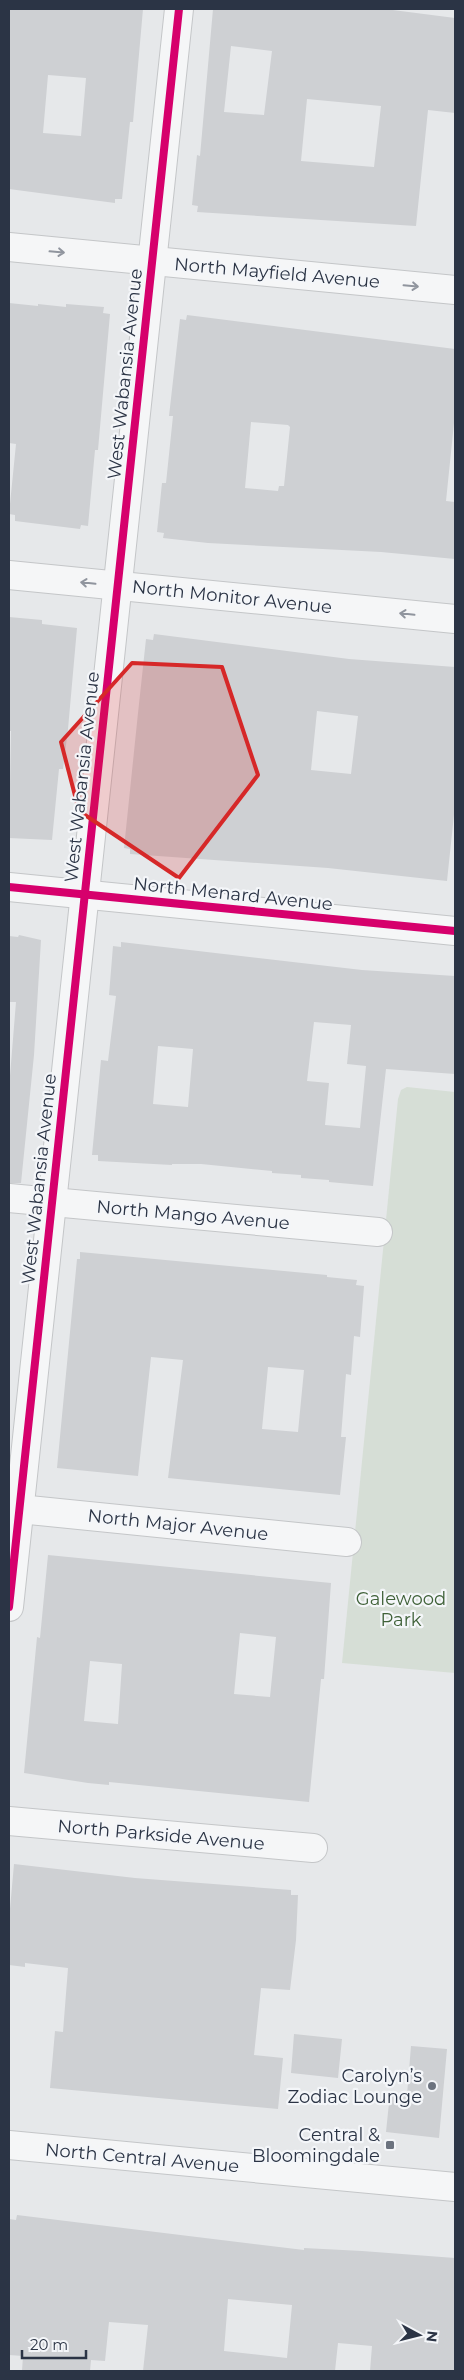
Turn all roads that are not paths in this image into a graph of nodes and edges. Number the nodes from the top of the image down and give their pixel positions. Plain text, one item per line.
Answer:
1 (178, 9) edge
2 (9, 247) edge
3 (152, 261) junction
4 (455, 290) edge
5 (9, 575) edge
6 (117, 586) junction
7 (455, 619) edge
8 (9, 887) edge
9 (84, 894) junction
10 (455, 931) edge
11 (9, 1198) edge
12 (52, 1202) junction
13 (378, 1232) dead end
14 (14, 1508) edge
15 (347, 1542) dead end
16 (9, 1607) edge
17 (9, 1821) edge
18 (313, 1848) dead end
19 (9, 2145) edge
20 (455, 2187) edge

1 - 3 street, West Wabansia Avenue
2 -> 3 street, North Mayfield Avenue
3 -> 4 street, North Mayfield Avenue
3 - 6 street, West Wabansia Avenue
6 -> 5 street, North Monitor Avenue
7 -> 6 street, North Monitor Avenue
6 - 9 street, West Wabansia Avenue
8 - 9 street, North Menard Avenue
9 - 10 street, North Menard Avenue
9 - 12 street, West Wabansia Avenue
11 - 12 street, North Mango Avenue
12 - 13 street, North Mango Avenue
12 - 14 street, West Wabansia Avenue
14 - 15 street, North Major Avenue
14 - 16 street, West Wabansia Avenue
17 - 18 street, North Parkside Avenue
19 - 20 street, North Central Avenue

